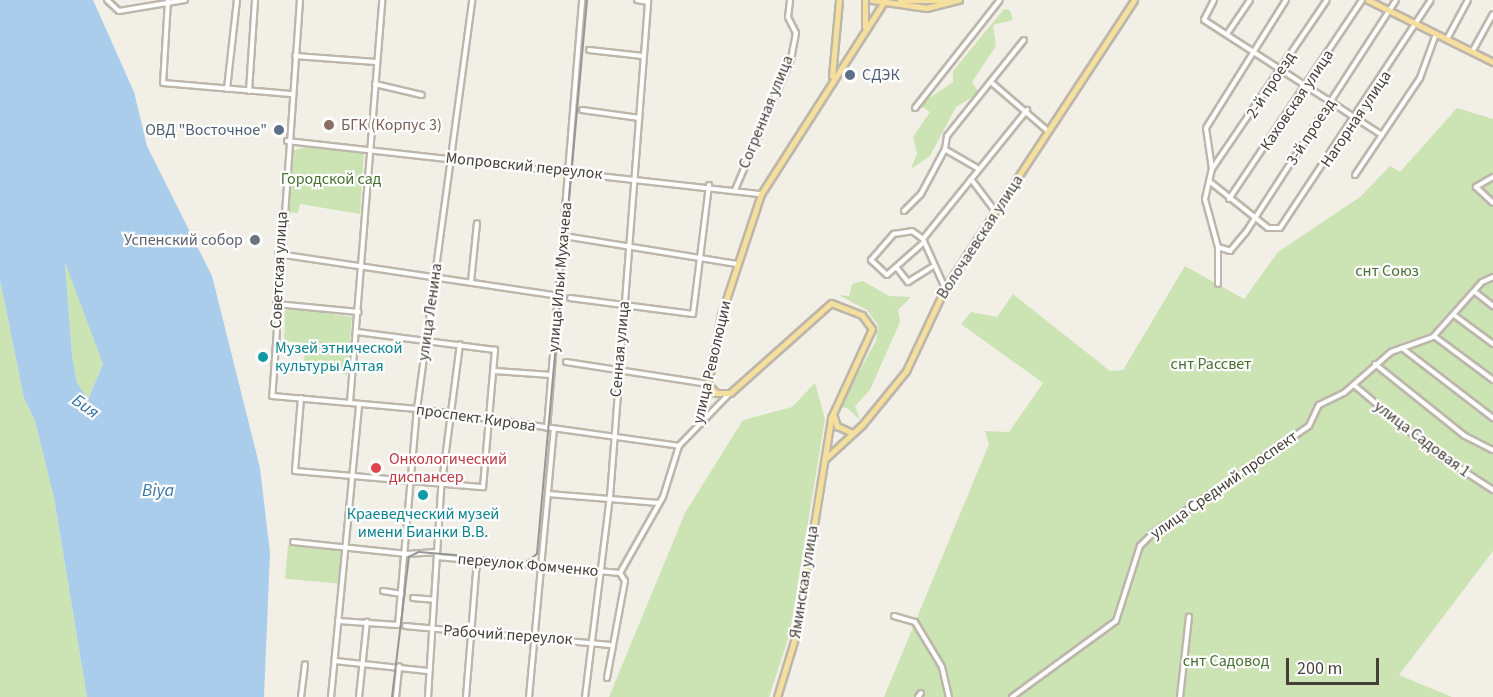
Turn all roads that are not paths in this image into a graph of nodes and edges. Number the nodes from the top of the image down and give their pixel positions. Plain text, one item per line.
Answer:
1 (107, 0) edge
2 (185, 0) edge
3 (237, 0) edge
4 (255, 0) edge
5 (300, 0) edge
6 (382, 0) edge
7 (472, 0) edge
8 (582, 0) edge
9 (637, 0) edge
10 (790, 0) edge
11 (838, 0) edge
12 (865, 0) edge
13 (872, 0) edge
14 (884, 0) edge
15 (900, 0) edge
16 (948, 0) edge
17 (959, 0) edge
18 (1000, 0) edge
19 (1134, 0) edge
20 (1214, 0) edge
21 (1250, 0) edge
22 (1286, 0) edge
23 (1327, 0) edge
24 (1362, 0) edge
25 (1368, 0) edge
26 (1396, 0) edge
27 (1431, 0) edge
28 (1468, 0) edge
29 (648, 1) edge
30 (168, 2) edge
31 (1391, 11) junction
32 (1493, 14) edge
33 (1419, 25) junction
34 (865, 29) junction
35 (1227, 34) junction
36 (1436, 34) junction
37 (1447, 39) junction
38 (1024, 40) dead end
39 (589, 50) dead end
40 (1253, 51) junction
41 (1472, 52) junction
42 (295, 56) junction
43 (643, 56) junction
44 (376, 62) junction
45 (1493, 62) edge
46 (1281, 70) junction
47 (832, 77) junction
48 (992, 83) junction
49 (375, 84) junction
50 (1305, 85) junction
51 (227, 89) junction
52 (249, 91) junction
53 (291, 94) junction
54 (422, 95) dead end
55 (1331, 101) junction
56 (915, 108) dead end
57 (582, 110) dead end
58 (1027, 110) junction
59 (639, 118) junction
60 (1356, 118) junction
61 (1048, 131) junction
62 (1382, 135) junction
63 (287, 141) junction
64 (370, 149) junction
65 (945, 149) junction
66 (451, 158) junction
67 (979, 169) junction
68 (1212, 169) junction
69 (569, 170) junction
70 (1355, 175) dead end
71 (632, 177) junction
72 (1493, 177) edge
73 (971, 179) junction
74 (1209, 181) junction
75 (709, 185) junction
76 (735, 190) junction
77 (761, 194) junction
78 (1229, 199) junction
79 (1493, 203) edge
80 (904, 211) dead end
81 (995, 211) junction
82 (1255, 218) junction
83 (477, 223) dead end
84 (570, 237) dead end
85 (923, 241) junction
86 (627, 244) junction
87 (1218, 247) junction
88 (278, 254) junction
89 (700, 256) junction
90 (737, 264) junction
91 (363, 267) junction
92 (932, 267) junction
93 (897, 268) junction
94 (436, 277) junction
95 (1493, 277) edge
96 (471, 282) junction
97 (1218, 284) dead end
98 (945, 288) junction
99 (1474, 292) junction
100 (558, 296) junction
101 (570, 298) dead end
102 (276, 304) junction
103 (1493, 306) edge
104 (623, 308) junction
105 (359, 312) junction
106 (1454, 315) junction
107 (357, 332) junction
108 (1434, 336) junction
109 (426, 338) junction
110 (460, 344) junction
111 (1493, 344) edge
112 (1401, 348) junction
113 (566, 362) dead end
114 (1375, 364) junction
115 (619, 368) junction
116 (495, 371) junction
117 (551, 375) junction
118 (1493, 380) edge
119 (708, 384) junction
120 (1354, 385) junction
121 (730, 393) junction
122 (272, 396) joint
123 (301, 398) junction
124 (350, 402) junction
125 (359, 405) junction
126 (417, 409) junction
127 (833, 413) junction
128 (451, 414) junction
129 (1493, 418) edge
130 (490, 420) junction
131 (700, 424) junction
132 (547, 428) junction
133 (554, 429) junction
134 (853, 433) junction
135 (612, 436) junction
136 (679, 446) junction
137 (1493, 450) edge
138 (821, 466) junction
139 (352, 477) junction
140 (412, 483) junction
141 (443, 486) junction
142 (1493, 490) edge
143 (548, 494) junction
144 (610, 497) junction
145 (659, 503) junction
146 (293, 542) dead end
147 (346, 548) junction
148 (407, 554) junction
149 (437, 554) junction
150 (477, 561) junction
151 (539, 566) junction
152 (602, 571) junction
153 (620, 573) junction
154 (383, 591) dead end
155 (402, 594) junction
156 (413, 598) dead end
157 (434, 600) junction
158 (894, 616) dead end
159 (1189, 617) dead end
160 (338, 621) junction
161 (367, 621) junction
162 (405, 626) dead end
163 (432, 630) junction
164 (473, 630) junction
165 (535, 636) junction
166 (594, 641) junction
167 (610, 645) junction
168 (335, 661) junction
169 (305, 664) dead end
170 (362, 664) junction
171 (399, 666) junction
172 (427, 671) junction
173 (607, 678) dead end
174 (301, 697) edge
175 (331, 697) edge
176 (359, 697) edge
177 (396, 697) edge
178 (428, 697) edge
179 (466, 697) edge
180 (529, 697) edge
181 (585, 697) edge
182 (777, 697) edge
183 (949, 697) edge
184 (1012, 697) edge
185 (1180, 697) edge

1 - 30 street
2 - 30 street
3 - 51 street
4 - 52 street
5 - 42 street, Советская улица
6 - 44 street
7 - 66 street, улица Ленина
8 - 69 street, улица Ильи Мухачева
9 - 29 street
10 - 76 street, Согренная улица
11 - 47 main road, улица Революции
12 - 34 main road
13 - 14 main road
14 - 17 main road
14 - 34 main road, улица Революции
15 - 16 main road
18 - 56 street
19 - 61 main road, Волочаевская улица
20 - 35 street
21 - 35 street
22 - 40 street
23 - 46 street, 2-й проезд
24 - 50 street, Каховская улица
25 - 31 main road
26 - 31 street, 3-й проезд
27 - 33 street, Нагорная улица
28 - 37 street
29 - 43 street, Сенная улица
30 - 51 street
31 - 33 main road
31 - 55 street, 3-й проезд
32 - 41 street
33 - 36 main road
33 - 60 street, Нагорная улица
34 - 47 main road, улица Революции
35 - 40 street
36 - 37 main road
36 - 62 street
37 - 41 main road
38 - 48 street
39 - 43 street
40 - 46 street
40 - 68 street
41 - 45 main road
42 - 44 street
42 - 53 street, Советская улица
43 - 59 street, Сенная улица
44 - 49 street
46 - 50 street
46 - 68 street, 2-й проезд
47 - 77 main road, улица Революции
48 - 58 street
48 - 65 street
49 - 54 street
49 - 64 street
50 - 55 street
50 - 78 street, Каховская улица
51 - 52 street
52 - 53 street
53 - 63 street, Советская улица
55 - 60 street
55 - 82 street, 3-й проезд
57 - 59 street
58 - 61 street
58 - 67 street
59 - 71 street, Сенная улица
60 - 62 street
60 - 82 street, Нагорная улица
61 - 81 main road, Волочаевская улица
62 - 70 street
63 - 64 street, Мопровский переулок
63 - 88 street, Советская улица
64 - 66 street, Мопровский переулок
64 - 91 street
65 - 67 street
65 - 80 street
66 - 69 street, Мопровский переулок
66 - 94 street, улица Ленина
67 - 73 street
68 - 74 street
69 - 71 street, Мопровский переулок
69 - 100 street, улица Ильи Мухачева
71 - 75 street, Мопровский переулок
71 - 86 street, Сенная улица
72 - 79 street
73 - 81 street
73 - 85 street
74 - 78 street
74 - 87 street
75 - 76 street, Мопровский переулок
75 - 89 street, улица Революции
76 - 77 street, Мопровский переулок
77 - 90 main road, улица Революции
78 - 82 street
81 - 98 main road, Волочаевская улица
82 - 87 street, 3-й проезд
83 - 96 street
84 - 86 street
85 - 92 street
85 - 93 street
85 - 93 street
86 - 89 street
86 - 104 street, Сенная улица
87 - 97 street
88 - 91 street
88 - 102 street, Советская улица
89 - 90 street
89 - 104 street, улица Революции
90 - 119 main road, улица Революции
91 - 94 street
91 - 105 street
92 - 93 street
92 - 98 street
94 - 96 street
94 - 109 street, улица Ленина
95 - 99 street, улица Средний проспект
96 - 100 street
98 - 134 main road, Волочаевская улица
99 - 103 street
99 - 106 street, улица Средний проспект
100 - 117 street, улица Ильи Мухачева
101 - 104 street
102 - 105 street
102 - 122 street, Советская улица
104 - 115 street, Сенная улица
105 - 107 street
106 - 108 street, улица Средний проспект
106 - 111 street
107 - 109 street
107 - 124 street
108 - 112 street, улица Средний проспект
108 - 118 street
109 - 110 street
109 - 126 street, улица Ленина
110 - 116 street
110 - 128 street
112 - 114 street, улица Средний проспект
112 - 129 street
113 - 115 street
114 - 120 street, улица Средний проспект
114 - 137 street
115 - 119 street
115 - 135 street, Сенная улица
116 - 117 street
116 - 130 street
117 - 132 street, улица Ильи Мухачева
119 - 121 main road
119 - 131 street, улица Революции
120 - 142 street, улица Садовая 1
120 - 184 street, улица Средний проспект
121 - 127 main road, Яминская улица
121 - 131 street
122 - 123 street, проспект Кирова
123 - 124 street, проспект Кирова
123 - 139 street
124 - 125 street, проспект Кирова
125 - 126 street, проспект Кирова
125 - 139 street
126 - 128 street, проспект Кирова
126 - 140 street, улица Ленина
127 - 134 main road
127 - 138 main road, Яминская улица
128 - 130 street, проспект Кирова
128 - 141 street
130 - 132 street, проспект Кирова
130 - 141 street
131 - 136 street, улица Революции
132 - 133 street, проспект Кирова
133 - 135 street, проспект Кирова
133 - 143 street
134 - 138 main road, Волочаевская улица
135 - 136 street, проспект Кирова
135 - 144 street, Сенная улица
136 - 145 street, улица Революции
138 - 182 main road, Яминская улица
139 - 140 street
139 - 147 street
140 - 141 street
140 - 148 street, улица Ленина
141 - 149 street
143 - 144 street
143 - 151 street
144 - 145 street
144 - 152 street, Сенная улица
145 - 153 street, улица Революции
146 - 147 street, переулок Фомченко
147 - 148 street, переулок Фомченко
147 - 160 street
148 - 149 street, переулок Фомченко
148 - 155 street, улица Ленина
149 - 150 street, переулок Фомченко
149 - 157 street
150 - 151 street, переулок Фомченко
150 - 164 street
151 - 152 street, переулок Фомченко
151 - 165 street
152 - 153 street, переулок Фомченко
152 - 166 street, Сенная улица
153 - 167 street
154 - 155 street
155 - 161 street, улица Ленина
156 - 157 street
157 - 163 street
158 - 183 street
159 - 185 street
160 - 161 street
160 - 168 street
161 - 170 street
162 - 163 street, Рабочий переулок
163 - 164 street, Рабочий переулок
163 - 172 street
164 - 165 street, Рабочий переулок
164 - 179 street
165 - 166 street, Рабочий переулок
165 - 180 street
166 - 167 street, Рабочий переулок
166 - 181 street, Сенная улица
167 - 173 street
168 - 170 street
168 - 175 street
169 - 174 street
170 - 171 street
170 - 176 street
171 - 172 street
171 - 177 street
172 - 178 street

